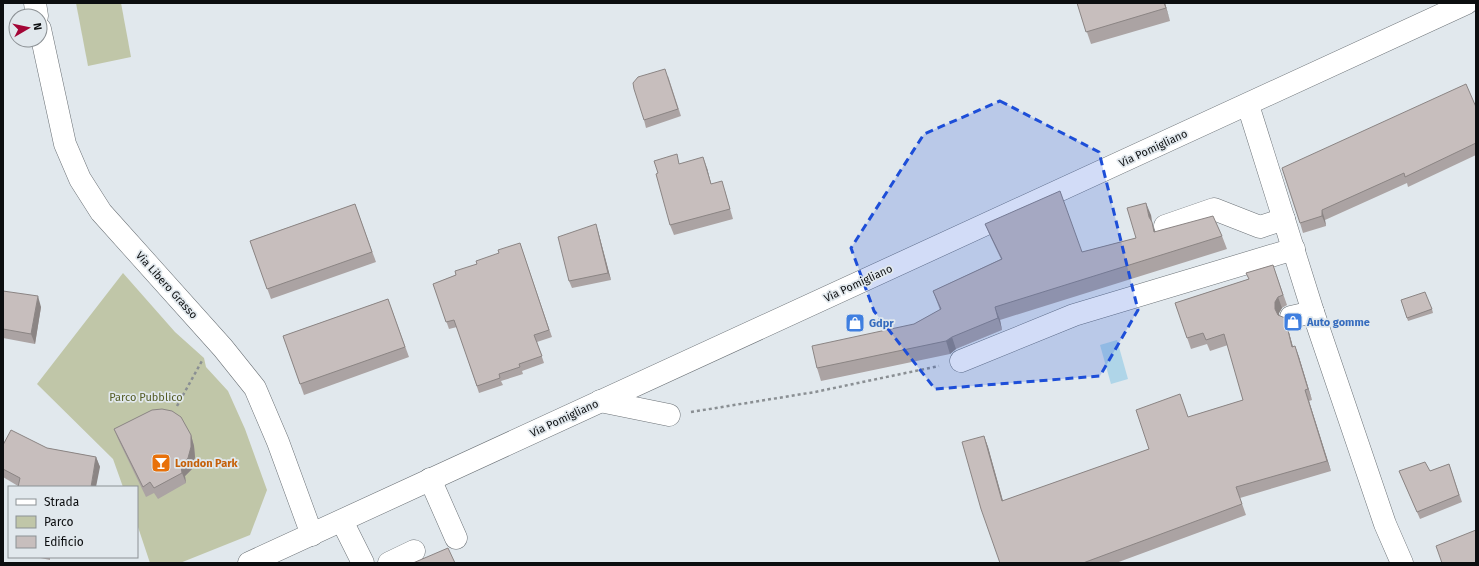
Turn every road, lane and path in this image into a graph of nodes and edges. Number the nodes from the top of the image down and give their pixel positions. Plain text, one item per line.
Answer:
1 (1468, 3) edge
2 (44, 48) edge
3 (1248, 105) junction
4 (1284, 219) junction
5 (1165, 226) dead end
6 (1294, 250) junction
7 (1313, 312) junction
8 (1291, 317) dead end
9 (206, 354) dead end
10 (961, 361) joint
11 (600, 401) junction
12 (177, 406) dead end
13 (669, 415) joint
14 (430, 480) junction
15 (342, 521) junction
16 (312, 535) junction
17 (456, 538) dead end
18 (414, 551) dead end
19 (250, 563) edge
20 (363, 563) edge
21 (389, 563) edge
22 (1402, 563) edge

1 - 3 street, Via Pomigliano
2 - 16 street, Via Libero Grasso
3 - 4 street
3 - 11 street, Via Pomigliano
4 - 5 street
4 - 6 street
6 - 7 street
6 - 10 street
7 - 8 street
7 - 22 street
9 - 12 path
10 - 13 path
11 - 13 street
11 - 14 street, Via Pomigliano
14 - 15 street, Via Pomigliano
14 - 17 street
15 - 16 street, Via Pomigliano
15 - 20 street
16 - 19 street, Via Pomigliano
18 - 21 street

